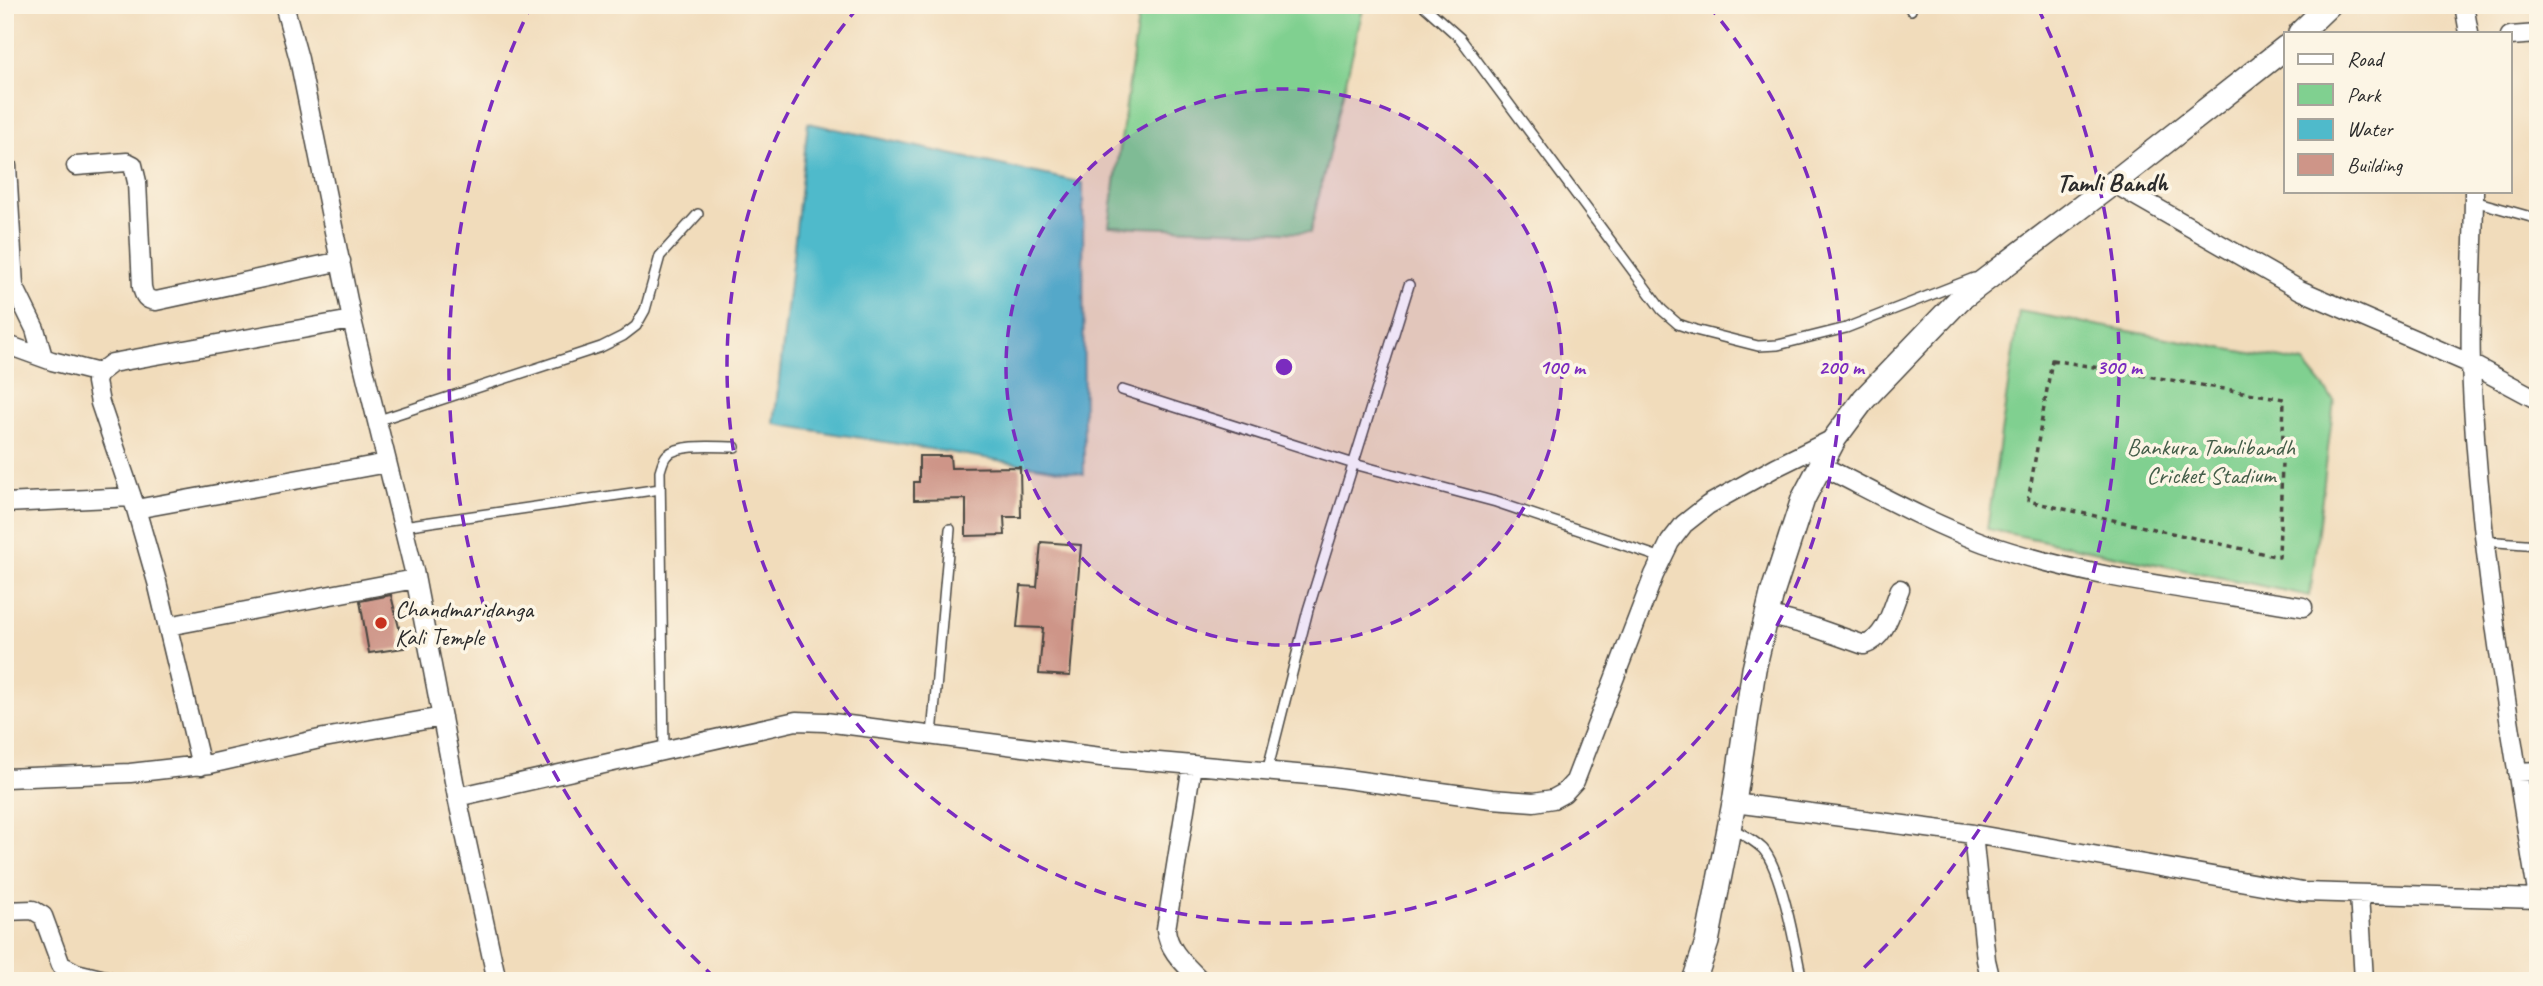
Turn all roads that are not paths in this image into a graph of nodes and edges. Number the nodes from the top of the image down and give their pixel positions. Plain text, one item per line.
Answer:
1 (284, 5) edge
2 (1423, 5) edge
3 (2329, 5) edge
4 (2464, 5) edge
5 (2301, 32) edge
6 (2469, 32) edge
7 (2538, 34) edge
8 (2512, 36) edge
9 (2284, 49) edge
10 (7, 166) edge
11 (76, 166) dead end
12 (2113, 183) junction
13 (2474, 196) edge
14 (698, 214) dead end
15 (2538, 219) edge
16 (341, 261) junction
17 (2005, 266) junction
18 (1409, 285) dead end
19 (352, 320) junction
20 (5, 344) edge
21 (43, 357) junction
22 (2471, 365) junction
23 (99, 373) junction
24 (1122, 390) dead end
25 (2538, 400) edge
26 (376, 421) junction
27 (1835, 438) junction
28 (735, 447) dead end
29 (387, 463) junction
30 (1354, 464) junction
31 (1820, 465) junction
32 (660, 489) junction
33 (5, 503) edge
34 (134, 503) junction
35 (403, 526) junction
36 (950, 529) dead end
37 (2484, 541) junction
38 (2538, 545) edge
39 (1662, 558) junction
40 (415, 579) junction
41 (1900, 589) dead end
42 (2303, 607) dead end
43 (1767, 615) junction
44 (168, 626) junction
45 (442, 717) junction
46 (932, 735) junction
47 (664, 751) junction
48 (1192, 765) junction
49 (201, 766) junction
50 (2538, 771) edge
51 (1267, 772) junction
52 (2517, 772) junction
53 (5, 778) edge
54 (457, 797) junction
55 (1734, 803) junction
56 (1729, 827) junction
57 (1973, 834) junction
58 (2359, 894) junction
59 (2538, 898) edge
60 (5, 911) edge
61 (109, 981) edge
62 (497, 981) edge
63 (1200, 981) edge
64 (1694, 981) edge
65 (1802, 981) edge
66 (1991, 981) edge
67 (2364, 981) edge

1 - 16 street
2 - 17 lane
3 - 5 street
4 - 6 street
7 - 8 street
9 - 12 street
10 - 21 street
11 - 16 street
12 - 17 street
12 - 22 street
13 - 15 lane
13 - 22 street
14 - 26 lane
16 - 19 street
17 - 27 street
18 - 30 lane
19 - 23 street
19 - 26 street
20 - 21 street
21 - 23 street
22 - 25 street
22 - 37 street
23 - 34 street
24 - 30 lane
26 - 29 street
27 - 31 street
27 - 39 street
28 - 32 lane
29 - 34 street
29 - 35 street
30 - 39 lane
30 - 51 lane
31 - 42 street
31 - 43 street
32 - 35 lane
32 - 47 lane
33 - 34 street
34 - 44 street
35 - 40 street
36 - 46 lane
37 - 38 lane
37 - 52 street
39 - 51 street
40 - 44 street
40 - 45 street
41 - 43 street
43 - 55 street
44 - 49 street
45 - 49 street
45 - 54 street
46 - 47 street
46 - 48 street
47 - 54 street
48 - 51 street
48 - 63 street
49 - 53 street
50 - 52 street
52 - 59 street
54 - 62 street
55 - 56 street
55 - 57 street
56 - 64 street
56 - 65 lane
57 - 58 street
57 - 66 street
58 - 59 street
58 - 67 street
60 - 61 street

